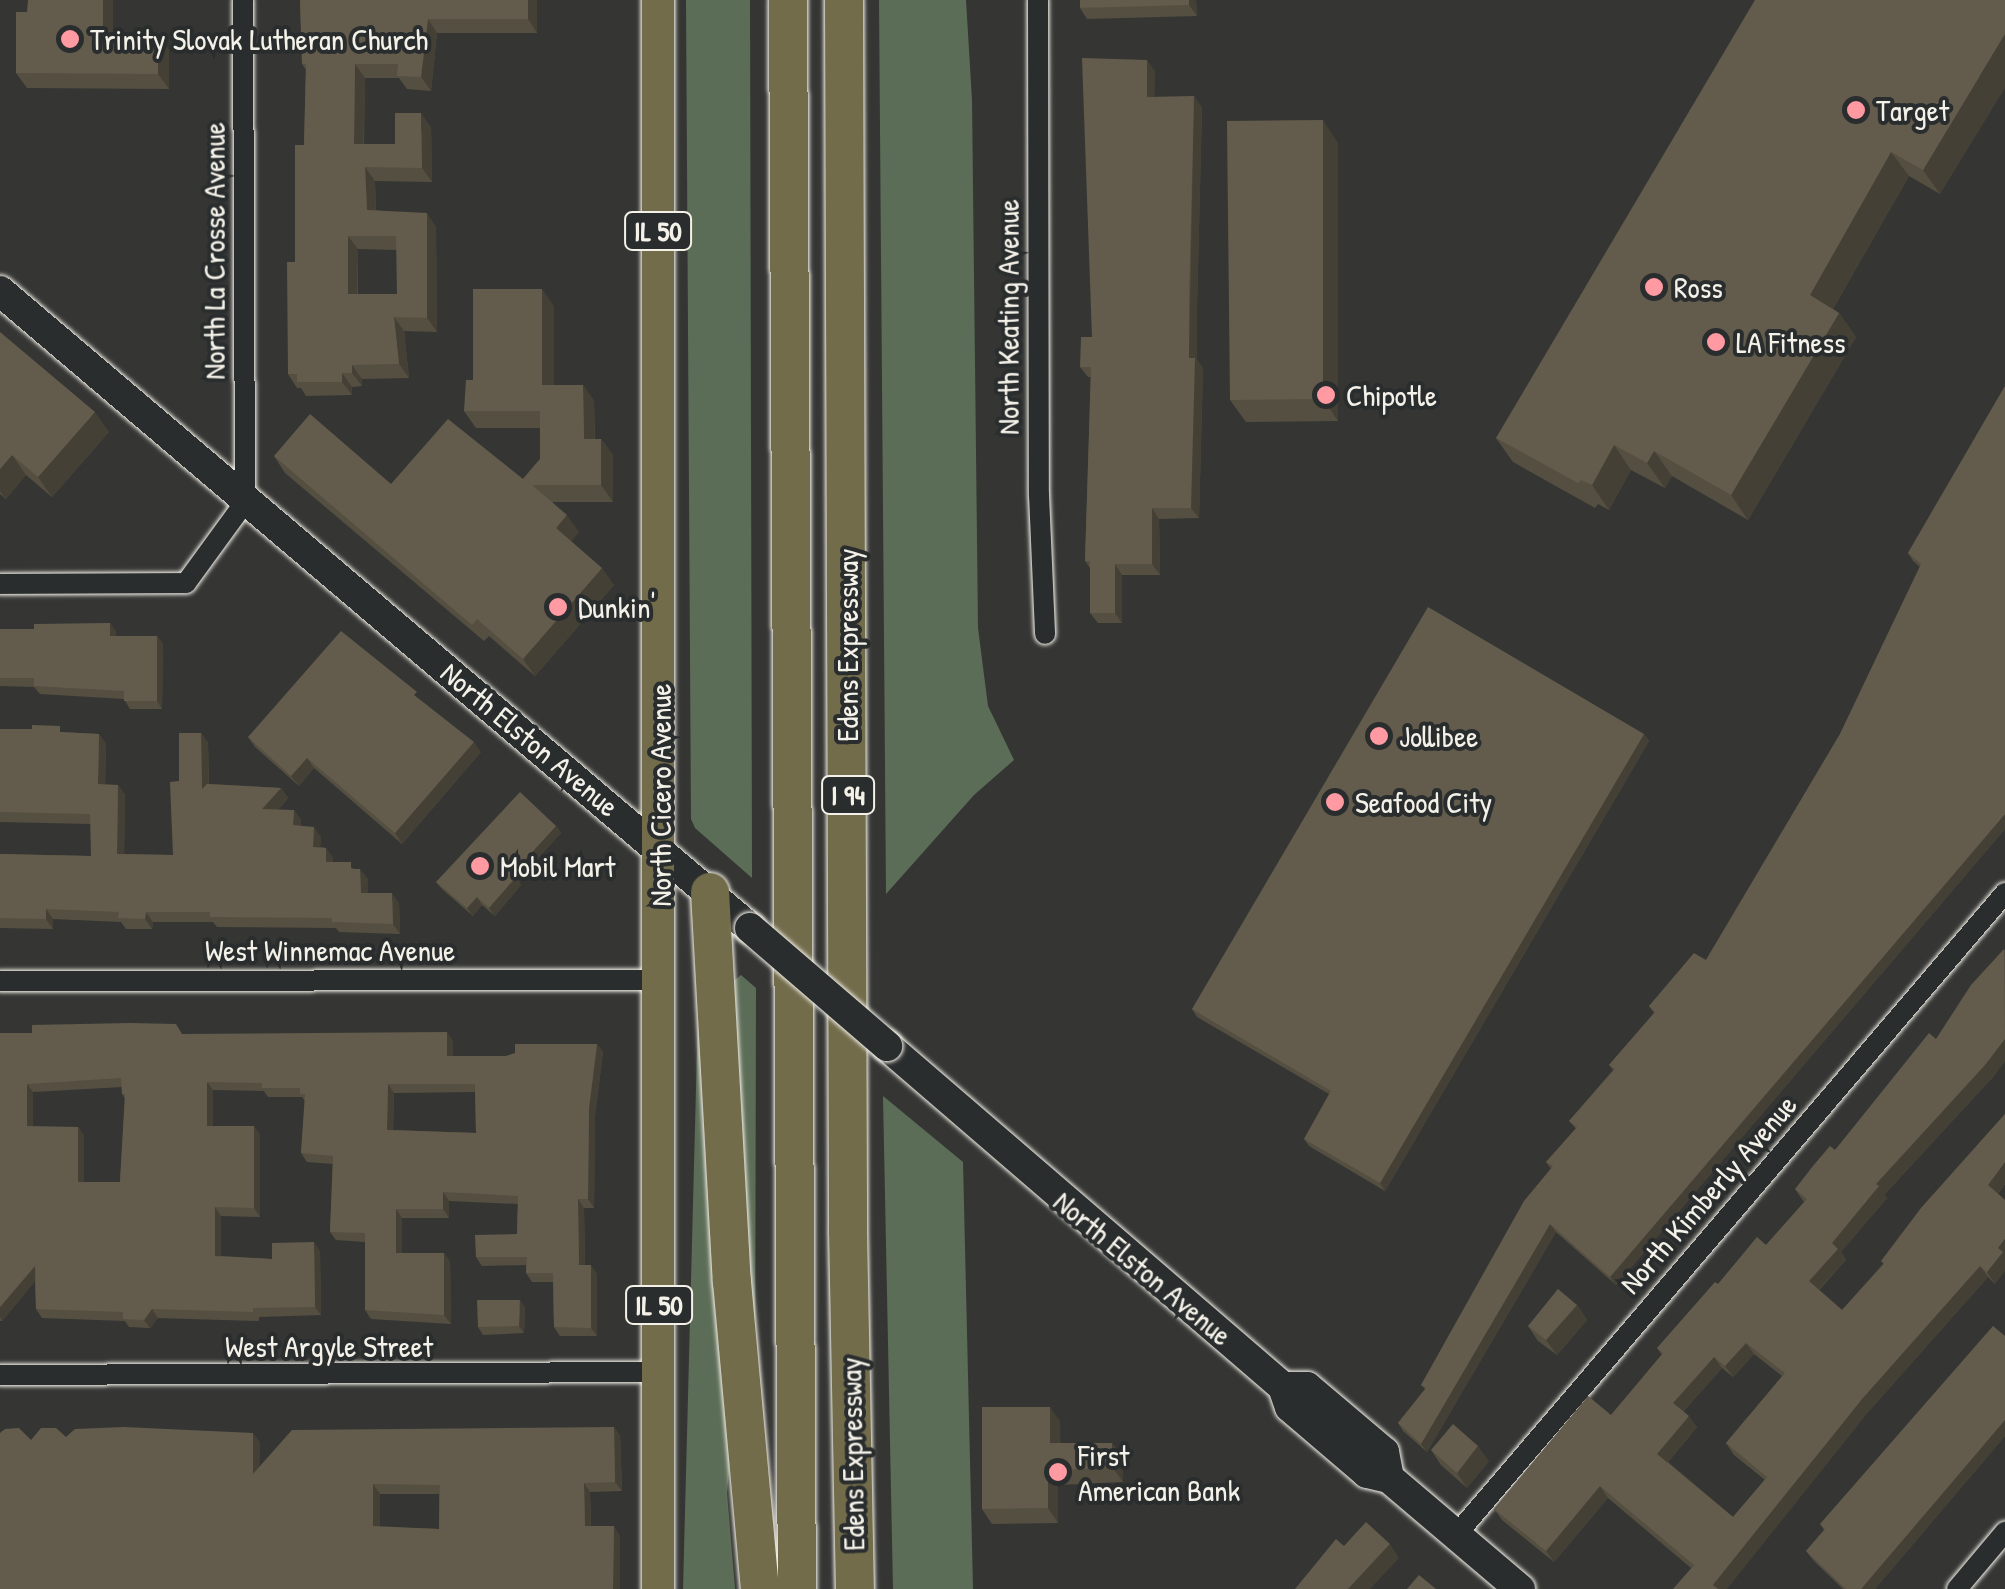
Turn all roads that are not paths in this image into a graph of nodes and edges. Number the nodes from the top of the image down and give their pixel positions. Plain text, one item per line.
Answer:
1 (242, 0) edge
2 (658, 0) edge
3 (788, 0) edge
4 (844, 0) edge
5 (1038, 0) edge
6 (0, 291) edge
7 (245, 502) junction
8 (0, 584) edge
9 (1045, 634) dead end
10 (660, 847) junction
11 (710, 892) junction
12 (2005, 892) edge
13 (0, 980) edge
14 (660, 980) junction
15 (658, 1372) junction
16 (0, 1375) edge
17 (2005, 1532) edge
18 (1456, 1535) junction
19 (658, 1589) edge
20 (760, 1589) edge
21 (797, 1589) edge
22 (855, 1589) edge
23 (1520, 1589) edge
24 (1957, 1589) edge

1 - 7 street, North La Crosse Avenue
2 - 10 main road, North Cicero Avenue / IL 50
3 - 21 highway, Edens Expressway / I 94
4 - 22 highway, Edens Expressway / I 94
5 - 9 street, North Keating Avenue
6 - 7 main road, North Elston Avenue
7 - 8 street
7 - 10 main road, North Elston Avenue
10 - 11 main road, North Elston Avenue
10 - 14 main road, North Cicero Avenue / IL 50
11 - 18 main road, North Elston Avenue, bridge
11 - 20 highway
12 - 18 street, North Kimberly Avenue
13 - 14 street, West Winnemac Avenue
14 - 15 main road, North Cicero Avenue / IL 50
15 - 16 street, West Argyle Street
15 - 19 main road, North Cicero Avenue / IL 50
17 - 24 street
18 - 23 main road, North Elston Avenue

